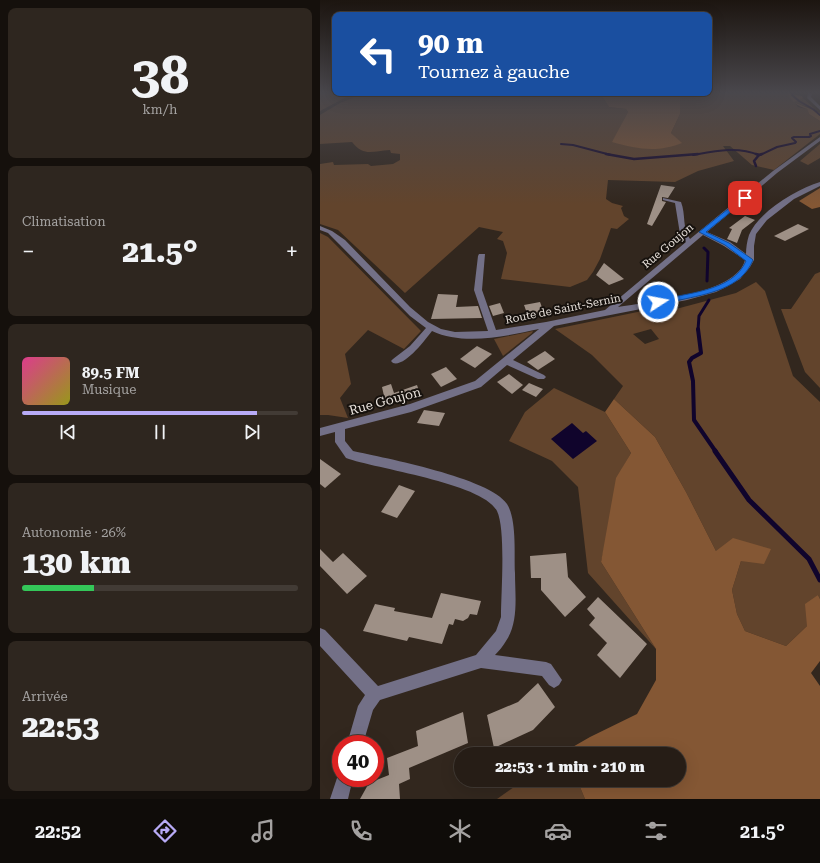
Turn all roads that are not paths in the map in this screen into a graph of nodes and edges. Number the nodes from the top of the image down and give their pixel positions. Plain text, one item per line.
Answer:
1 (820, 139) edge
2 (820, 184) edge
3 (665, 199) dead end
4 (320, 228) edge
5 (702, 232) junction
6 (691, 243) junction
7 (482, 256) dead end
8 (750, 260) junction
9 (607, 312) junction
10 (553, 323) junction
11 (431, 328) junction
12 (493, 334) junction
13 (396, 361) dead end
14 (506, 361) junction
15 (541, 377) dead end
16 (340, 427) junction
17 (320, 432) edge
18 (320, 635) edge
19 (481, 662) junction
20 (554, 680) dead end
21 (375, 694) junction
22 (358, 735) edge
23 (342, 787) edge
24 (339, 799) edge

1 - 5 street, Rue Goujon
2 - 8 street, Route de Saint-Sernin
3 - 6 street
4 - 11 street, Route de Saint-Sernin
5 - 6 street, Rue Goujon
5 - 8 street
6 - 9 street, Rue Goujon
7 - 12 street
8 - 9 street, Route de Saint-Sernin
9 - 10 street, Route de Saint-Sernin
10 - 12 street, Route de Saint-Sernin
10 - 14 street, Rue Goujon
11 - 12 street, Route de Saint-Sernin
11 - 13 street
14 - 15 street
14 - 16 street, Rue Goujon
16 - 17 street, Rue Goujon
16 - 19 street
18 - 21 street
19 - 20 street
19 - 21 street
21 - 22 street
23 - 24 street

